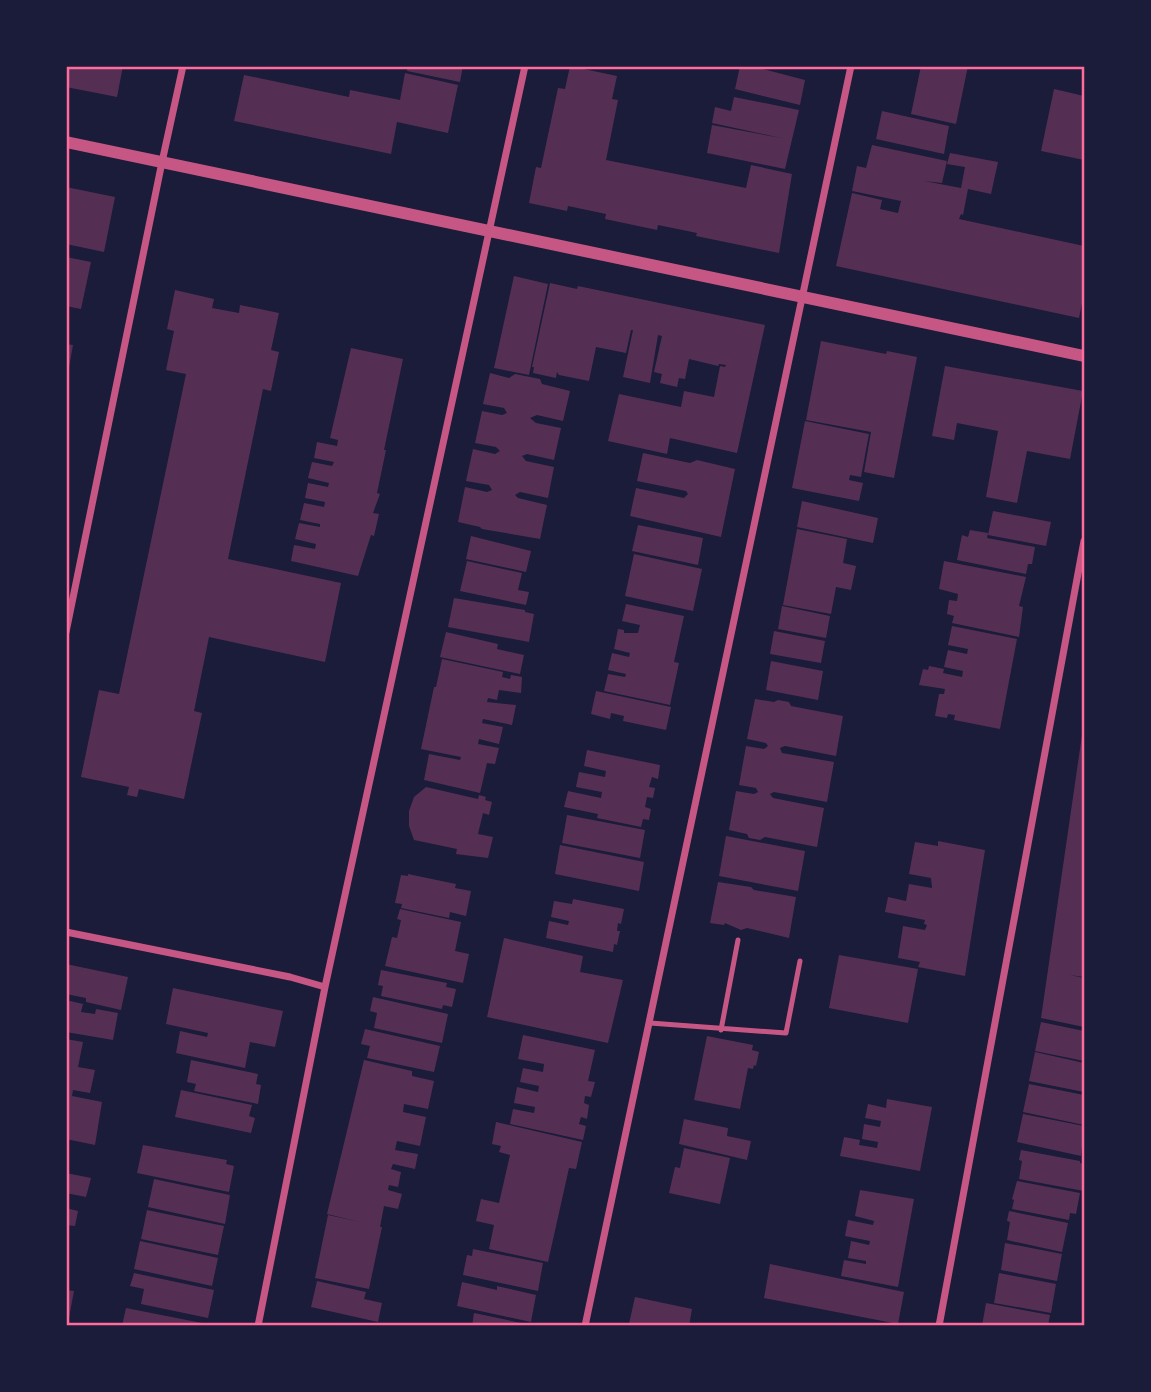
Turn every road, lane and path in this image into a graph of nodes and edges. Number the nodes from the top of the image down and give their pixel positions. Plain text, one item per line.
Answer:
1 (183, 66) edge
2 (525, 66) edge
3 (851, 66) edge
4 (66, 142) edge
5 (162, 162) junction
6 (488, 230) junction
7 (804, 297) junction
8 (1084, 356) edge
9 (1084, 541) edge
10 (66, 632) edge
11 (66, 932) edge
12 (738, 940) dead end
13 (800, 961) dead end
14 (325, 987) junction
15 (650, 1023) junction
16 (721, 1030) junction
17 (258, 1325) edge
18 (585, 1325) edge
19 (939, 1325) edge

1 - 5 street
2 - 6 street
3 - 7 street
4 - 5 street
5 - 6 street
5 - 10 street
6 - 7 street
6 - 14 street
7 - 8 street
7 - 15 street
9 - 19 street
11 - 14 street
12 - 16 lane
13 - 16 lane
14 - 17 street
15 - 16 lane
15 - 18 street

